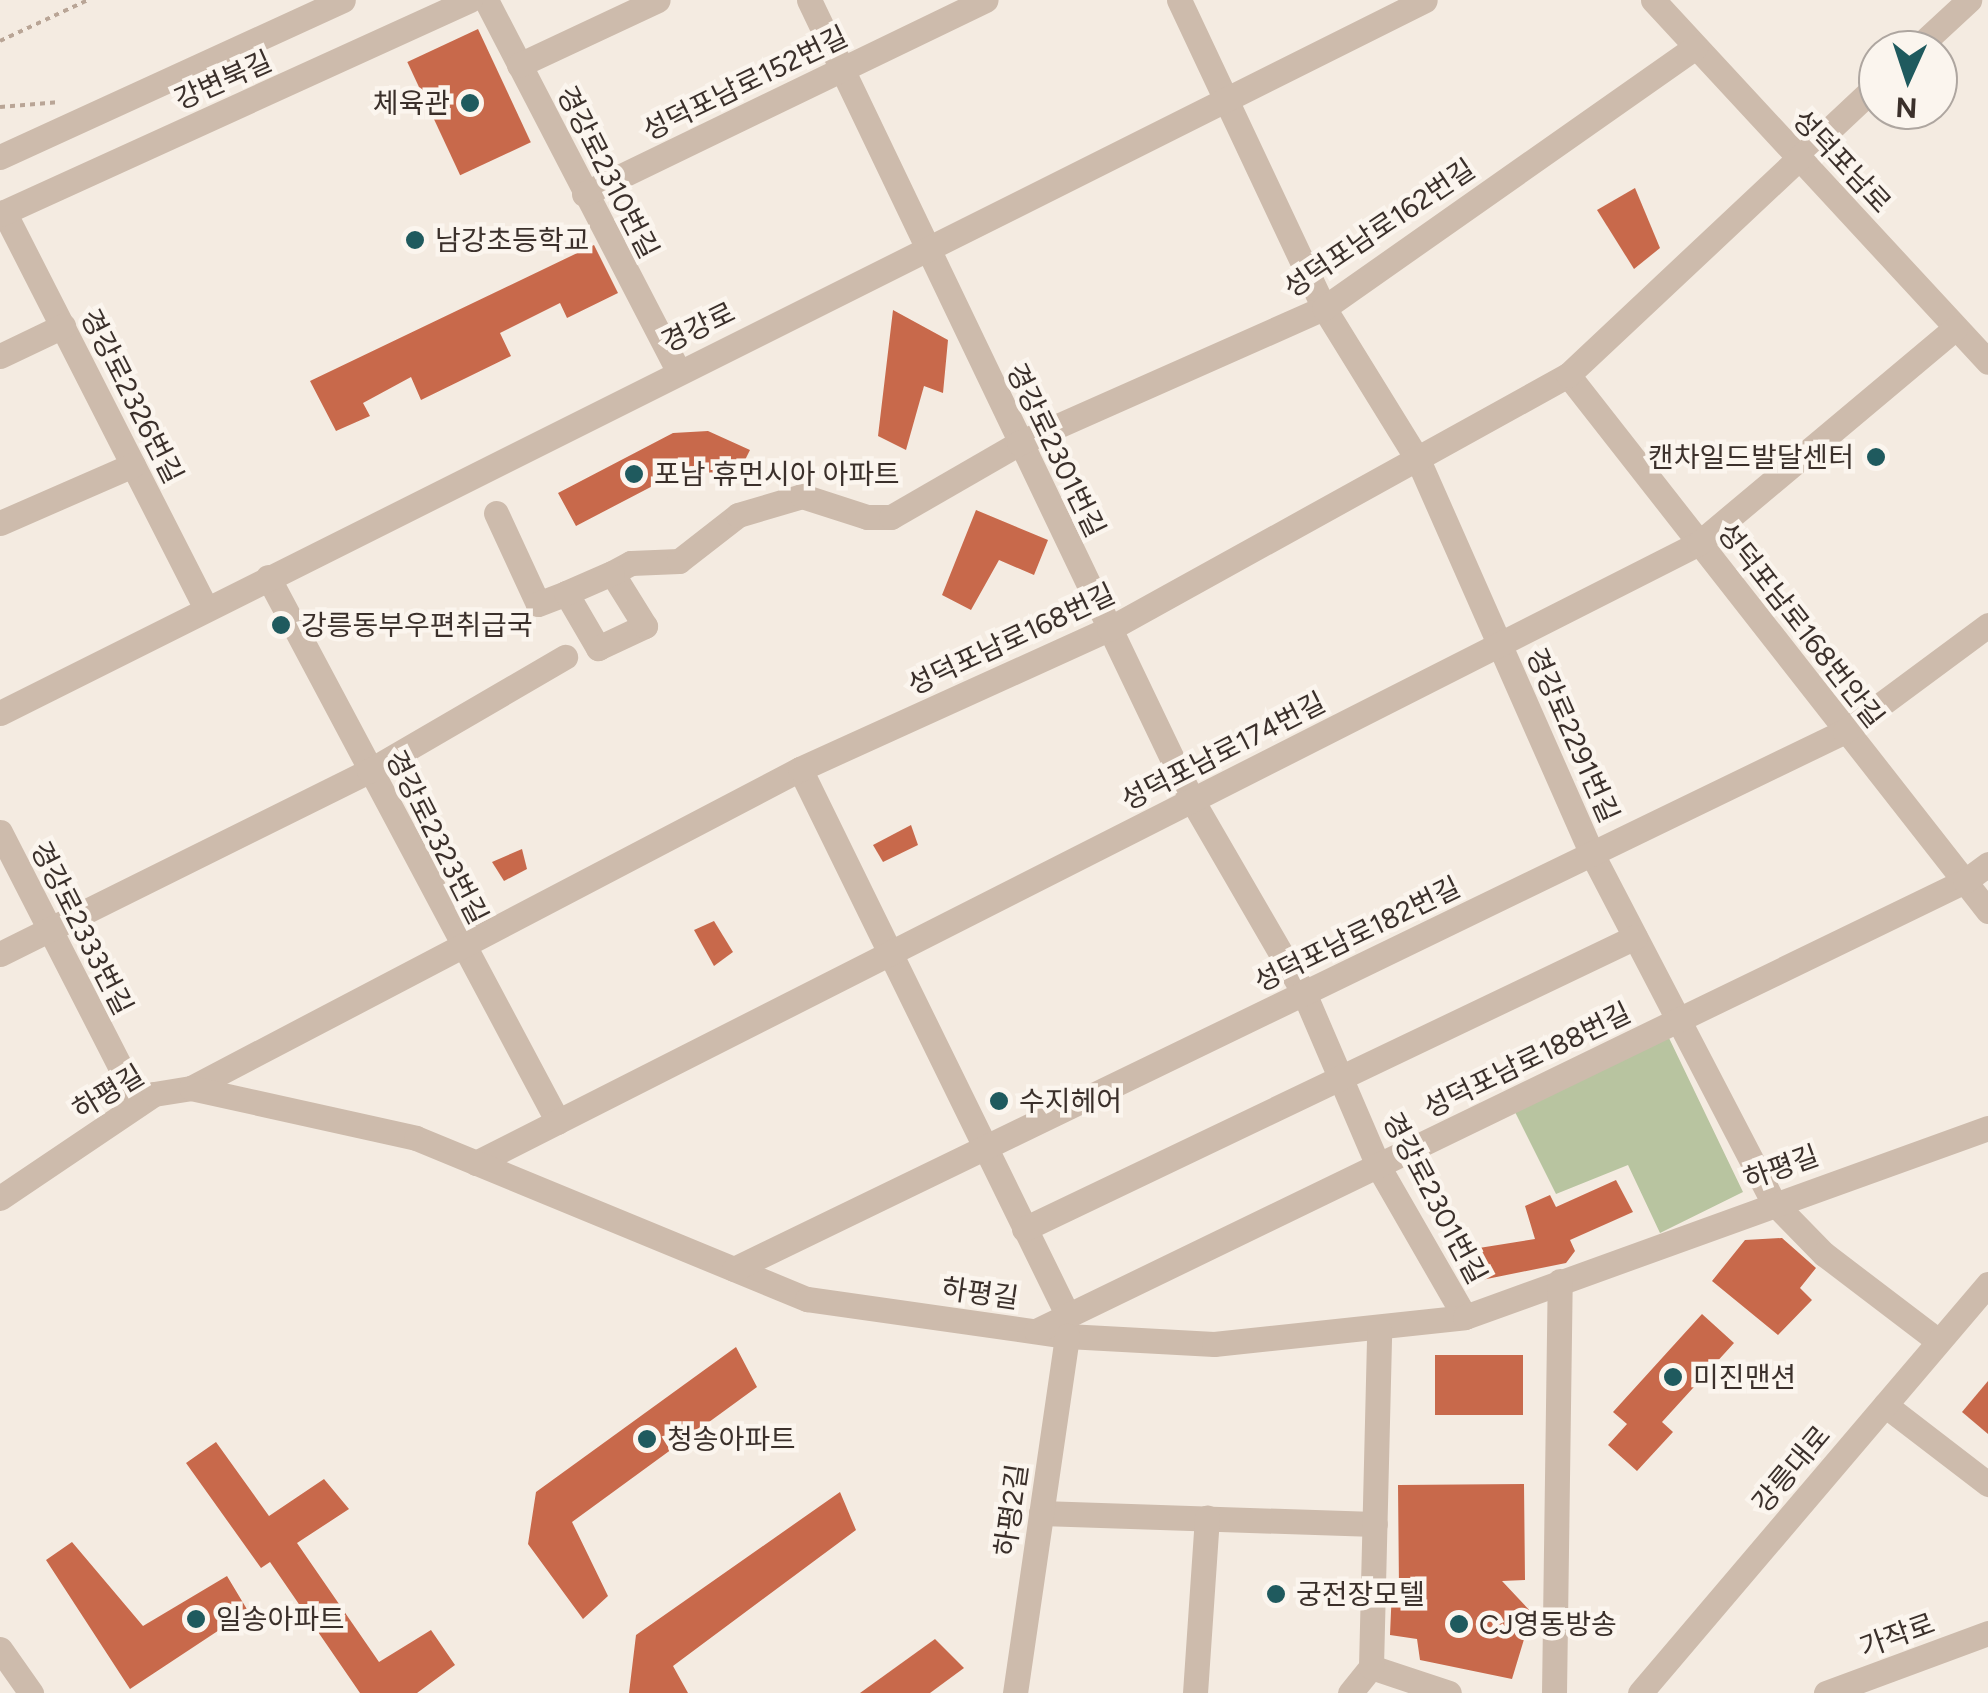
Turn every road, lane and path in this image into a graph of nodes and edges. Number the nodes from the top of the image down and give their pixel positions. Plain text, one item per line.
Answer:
1 (88, 0) edge
2 (343, 0) edge
3 (470, 0) edge
4 (486, 0) edge
5 (658, 0) edge
6 (809, 0) edge
7 (986, 0) edge
8 (1179, 0) edge
9 (1425, 0) edge
10 (1653, 0) edge
11 (1969, 0) edge
12 (1937, 30) edge
13 (0, 40) edge
14 (1695, 46) junction
15 (519, 65) junction
16 (843, 69) junction
17 (1224, 99) junction
18 (1858, 103) edge
19 (0, 157) edge
20 (1799, 158) junction
21 (584, 194) junction
22 (2, 213) edge
23 (924, 248) junction
24 (1324, 308) junction
25 (62, 326) junction
26 (1955, 328) junction
27 (1985, 354) edge
28 (0, 356) edge
29 (678, 370) junction
30 (1568, 375) junction
31 (1019, 442) junction
32 (1419, 462) junction
33 (133, 465) junction
34 (496, 513) dead end
35 (0, 523) edge
36 (1700, 543) junction
37 (612, 573) junction
38 (268, 577) junction
39 (566, 593) junction
40 (206, 608) junction
41 (1988, 625) edge
42 (1109, 629) junction
43 (1500, 644) junction
44 (565, 657) dead end
45 (0, 713) edge
46 (1845, 731) junction
47 (800, 770) junction
48 (369, 771) junction
49 (1192, 800) junction
50 (0, 832) edge
51 (1592, 854) junction
52 (1988, 864) edge
53 (1965, 881) junction
54 (1988, 911) edge
55 (50, 930) junction
56 (1635, 936) junction
57 (460, 947) junction
58 (890, 953) junction
59 (0, 954) edge
60 (1304, 993) junction
61 (1679, 1020) junction
62 (1339, 1074) junction
63 (191, 1088) junction
64 (139, 1104) junction
65 (558, 1122) junction
66 (1988, 1128) edge
67 (983, 1149) junction
68 (476, 1163) junction
69 (1378, 1166) junction
70 (4, 1189) edge
71 (1773, 1202) junction
72 (1024, 1229) junction
73 (734, 1269) junction
74 (1560, 1281) junction
75 (1988, 1284) edge
76 (1465, 1317) junction
77 (1067, 1326) junction
78 (1379, 1330) junction
79 (1937, 1340) junction
80 (1884, 1405) junction
81 (1988, 1484) edge
82 (1041, 1514) junction
83 (1207, 1518) junction
84 (1375, 1524) junction
85 (1988, 1633) edge
86 (0, 1649) edge
87 (1371, 1667) junction
88 (31, 1693) edge
89 (1015, 1693) edge
90 (1195, 1693) edge
91 (1350, 1693) edge
92 (1449, 1693) edge
93 (1554, 1693) edge
94 (1640, 1693) edge
95 (1826, 1693) edge

1 - 13 path
2 - 19 street
3 - 22 street, 강변북길
4 - 15 street, 경강로2310번길
5 - 15 street
6 - 16 street, 경강로2301번길
7 - 16 street, 성덕포남로152번길
8 - 17 street, 경강로2291번길
9 - 17 street, 경강로
10 - 14 street, 성덕포남로
11 - 12 street
14 - 20 street, 성덕포남로
14 - 24 street, 성덕포남로162번길
15 - 21 street, 경강로2310번길
16 - 21 street, 성덕포남로152번길
16 - 23 street, 경강로2301번길
17 - 23 street, 경강로
17 - 24 street, 경강로2291번길
18 - 20 street, 성덕포남로168번길
20 - 26 street, 성덕포남로
20 - 30 street, 성덕포남로168번길
21 - 29 street, 경강로2310번길
22 - 25 street, 경강로2326번길
23 - 29 street, 경강로
23 - 31 street, 경강로2301번길
24 - 31 street, 성덕포남로162번길
24 - 32 street, 경강로2291번길
25 - 28 street
25 - 33 street, 경강로2326번길
26 - 27 street, 성덕포남로
26 - 36 street, 성덕포남로174번길
29 - 38 street, 경강로
30 - 32 street, 성덕포남로168번길
30 - 36 street, 성덕포남로168번안길
31 - 37 street, 성덕포남로162번길
31 - 42 street, 경강로2301번길
32 - 42 street, 성덕포남로168번길
32 - 43 street, 경강로2291번길
33 - 35 street
33 - 40 street, 경강로2326번길
34 - 39 street
36 - 43 street, 성덕포남로174번길
36 - 46 street, 성덕포남로168번안길
37 - 39 street, 성덕포남로162번길
37 - 39 street
38 - 40 street, 경강로
38 - 48 street, 경강로2323번길
40 - 45 street, 경강로
41 - 46 street, 성덕포남로182번길
42 - 47 street, 성덕포남로168번길
42 - 49 street, 경강로2301번길
43 - 49 street, 성덕포남로174번길
43 - 51 street, 경강로2291번길
44 - 48 street
46 - 51 street, 성덕포남로182번길
46 - 53 street, 성덕포남로168번안길
47 - 57 street, 성덕포남로168번길
47 - 58 street
48 - 55 street
48 - 57 street, 경강로2323번길
49 - 58 street, 성덕포남로174번길
49 - 60 street, 경강로2301번길
50 - 55 street, 경강로2333번길
51 - 56 street, 경강로2291번길
51 - 60 street, 성덕포남로182번길
52 - 53 street, 성덕포남로188번길
53 - 54 street, 성덕포남로168번안길
53 - 61 street, 성덕포남로188번길
55 - 59 street
55 - 64 street, 경강로2333번길
56 - 61 street, 경강로2291번길
56 - 62 street
57 - 63 street, 성덕포남로168번길
57 - 65 street, 경강로2323번길
58 - 65 street, 성덕포남로174번길
58 - 67 street
60 - 62 street, 경강로2301번길
60 - 67 street, 성덕포남로182번길
61 - 69 street, 성덕포남로188번길
61 - 71 street, 경강로2291번길
62 - 69 street, 경강로2301번길
62 - 72 street
63 - 64 street, 하평길
63 - 68 street, 하평길
64 - 70 street, 하평길
65 - 68 street, 성덕포남로174번길
66 - 71 street, 하평길
67 - 72 street
67 - 73 street, 성덕포남로182번길
68 - 73 street, 하평길
69 - 76 street, 경강로2301번길
69 - 77 street, 성덕포남로188번길
71 - 74 street, 하평길
71 - 79 street, 경강로2291번길
72 - 77 street
73 - 77 street, 하평길
74 - 76 street, 하평길
74 - 93 street
75 - 79 street, 강릉대로
76 - 78 street, 하평길
77 - 78 street, 하평길
77 - 82 street, 하평2길
78 - 84 street
79 - 80 street, 강릉대로
80 - 81 street
80 - 94 street, 강릉대로
82 - 83 street
82 - 89 street, 하평2길
83 - 84 street
83 - 90 street
84 - 87 street
85 - 95 street, 가작로
86 - 88 street
87 - 91 street
87 - 92 street

